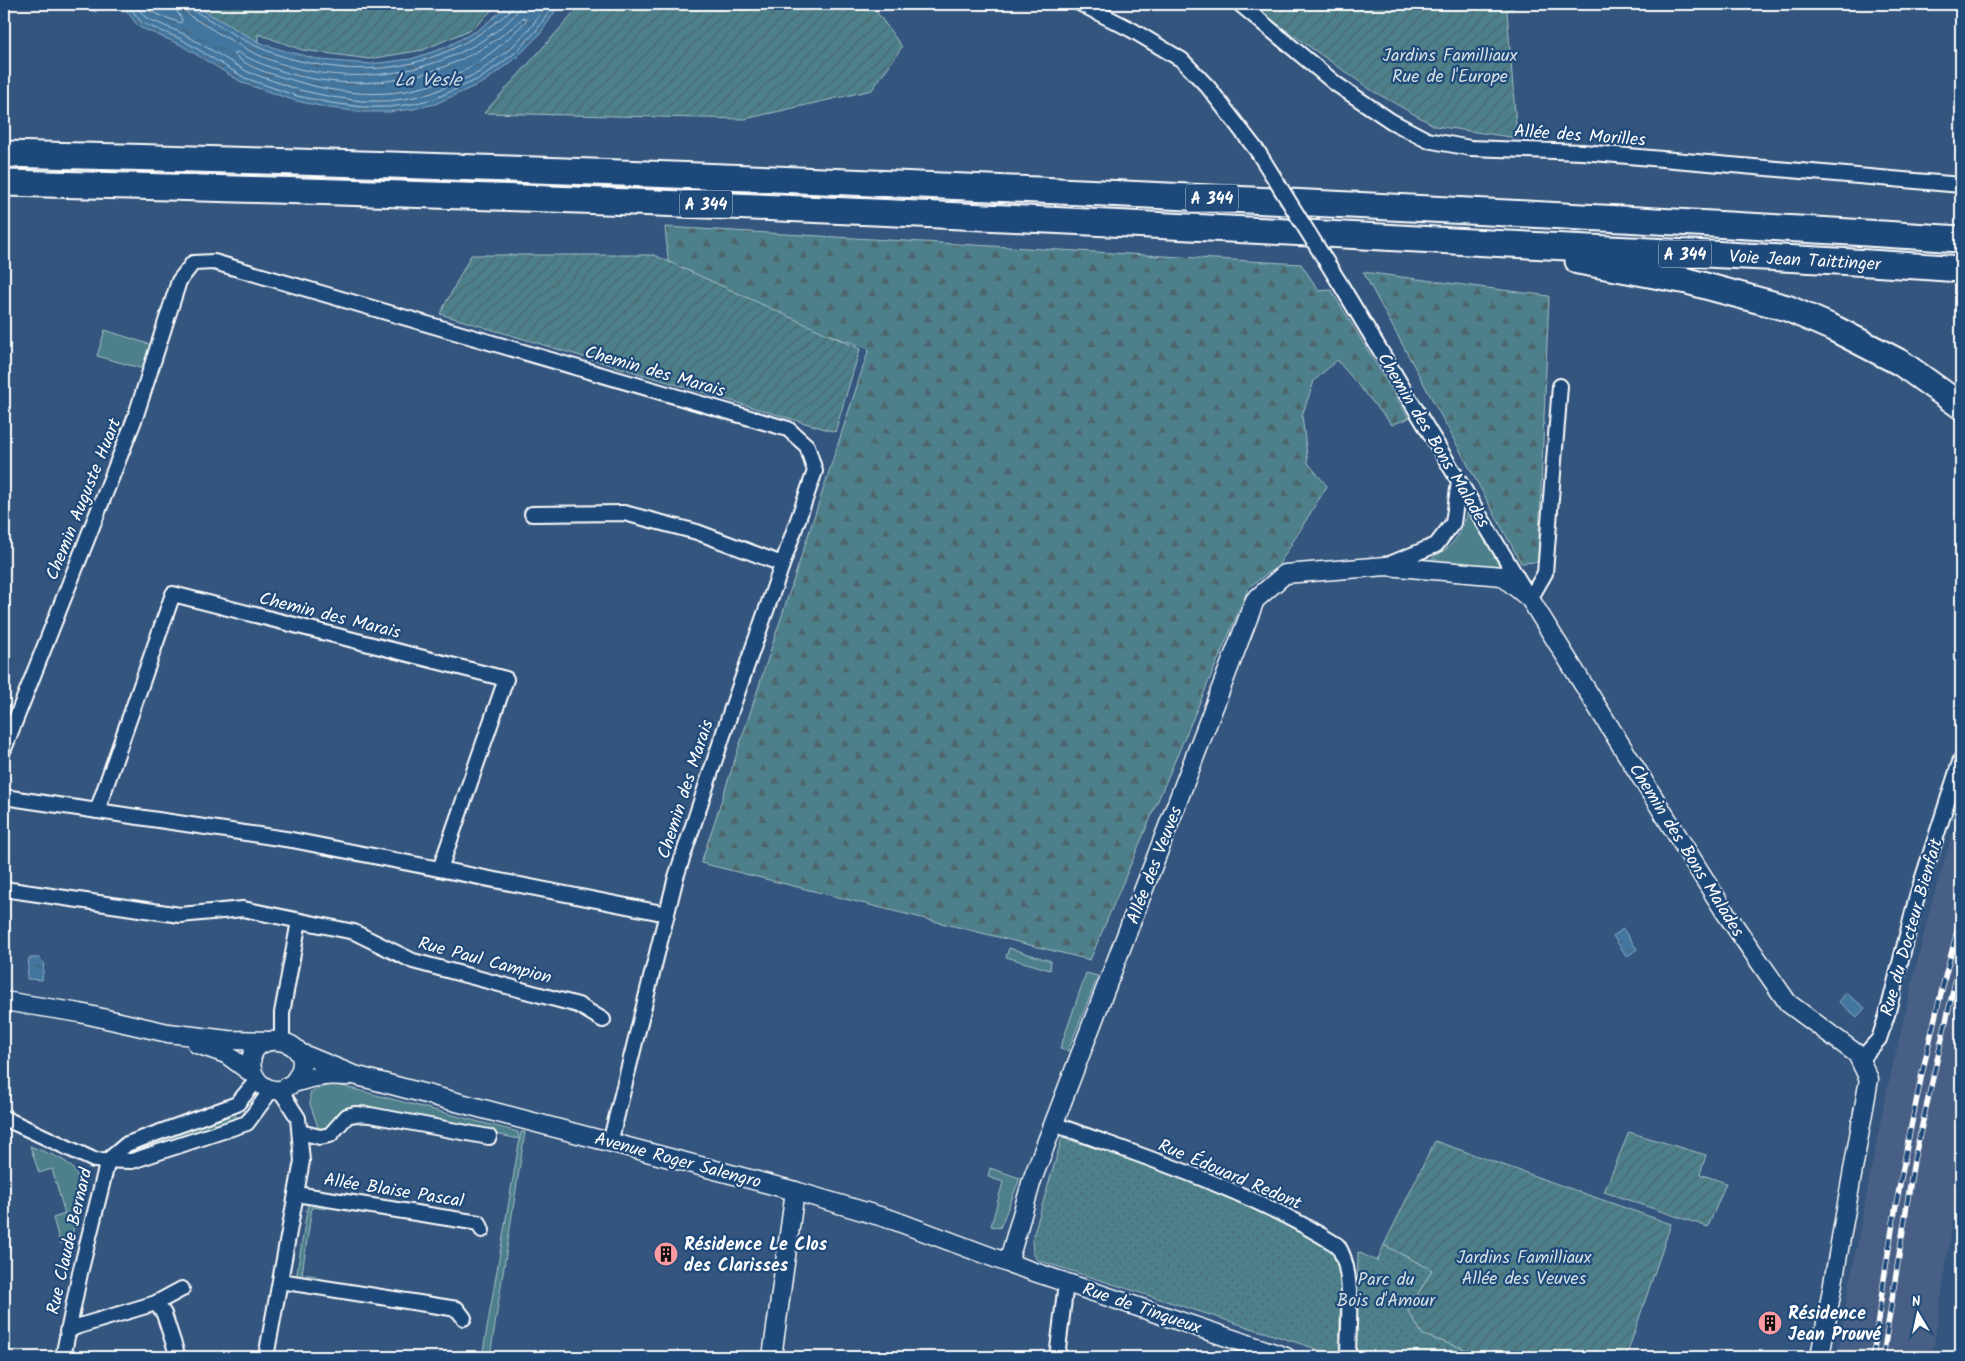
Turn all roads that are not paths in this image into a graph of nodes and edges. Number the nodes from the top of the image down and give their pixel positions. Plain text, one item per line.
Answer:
1 (1081, 4) edge
2 (1240, 4) edge
3 (4, 154) edge
4 (4, 183) edge
5 (1961, 185) edge
6 (1960, 239) edge
7 (1480, 242) junction
8 (193, 263) joint
9 (1961, 269) edge
10 (1560, 386) dead end
11 (1961, 406) edge
12 (1459, 482) junction
13 (532, 514) dead end
14 (782, 564) junction
15 (1386, 566) junction
16 (1530, 598) junction
17 (4, 749) edge
18 (1961, 759) edge
19 (4, 797) edge
20 (97, 811) junction
21 (440, 869) junction
22 (4, 889) edge
23 (667, 914) junction
24 (299, 921) junction
25 (4, 1001) edge
26 (603, 1020) dead end
27 (168, 1033) junction
28 (276, 1040) junction
29 (298, 1052) junction
30 (1860, 1060) junction
31 (354, 1076) junction
32 (271, 1083) junction
33 (4, 1118) edge
34 (1054, 1124) junction
35 (300, 1132) junction
36 (489, 1137) dead end
37 (610, 1142) junction
38 (108, 1160) junction
39 (795, 1191) junction
40 (296, 1194) junction
41 (482, 1230) dead end
42 (1003, 1261) junction
43 (280, 1280) junction
44 (1066, 1283) junction
45 (182, 1289) dead end
46 (156, 1303) junction
47 (464, 1318) dead end
48 (67, 1331) junction
49 (63, 1357) edge
50 (178, 1357) edge
51 (266, 1357) edge
52 (772, 1357) edge
53 (1057, 1357) edge
54 (1286, 1357) edge
55 (1348, 1357) edge
56 (1820, 1357) edge

1 - 12 street, Chemin des Bons Malades, bridge
2 - 5 street, Allée des Morilles
3 - 6 highway, Voie Jean Taittinger / A 344
4 - 7 highway, Voie Jean Taittinger / A 344
7 - 9 highway, Voie Jean Taittinger / A 344
7 - 11 highway
8 - 14 street, Chemin des Marais
8 - 17 street, Chemin Auguste Huart
10 - 16 street
12 - 15 street
12 - 16 street, Chemin des Bons Malades
13 - 14 street
14 - 23 street, Chemin des Marais
15 - 16 street, Chemin des Bons Malades
15 - 34 street, Allée des Veuves
16 - 30 street, Chemin des Bons Malades
18 - 30 street, Rue du Docteur Bienfait
19 - 20 street
20 - 21 street
20 - 21 street, Chemin des Marais
21 - 23 street
22 - 24 street, Rue Paul Campion
23 - 37 street, Chemin des Marais
24 - 26 street, Rue Paul Campion
24 - 28 street
25 - 27 street
27 - 28 street
27 - 32 street
28 - 29 street, Avenue Roger Salengro
28 - 32 street
29 - 31 street, Avenue Roger Salengro
29 - 32 street
30 - 56 street, Chemin des Bons Malades
31 - 32 street, Avenue Roger Salengro
31 - 37 street, Avenue Roger Salengro
32 - 35 street, Allée Blaise Pascal
32 - 38 street, Rue Claude Bernard
32 - 38 street, Rue Claude Bernard
33 - 38 street
34 - 42 street, Allée des Veuves
34 - 55 street, Rue Édouard Redont
35 - 36 street
35 - 40 street, Allée Blaise Pascal
37 - 39 street, Avenue Roger Salengro
38 - 48 street, Rue Claude Bernard
39 - 42 street, Avenue Roger Salengro
39 - 52 street
40 - 41 street, Allée Blaise Pascal
40 - 43 street, Allée Blaise Pascal
42 - 44 street, Rue de Tinqueux
43 - 47 street
43 - 51 street, Allée Blaise Pascal
44 - 53 street
44 - 54 street, Rue de Tinqueux
45 - 46 street, Rue Claude Bernard
46 - 48 street, Rue Claude Bernard
46 - 50 street
48 - 49 street, Rue Claude Bernard

